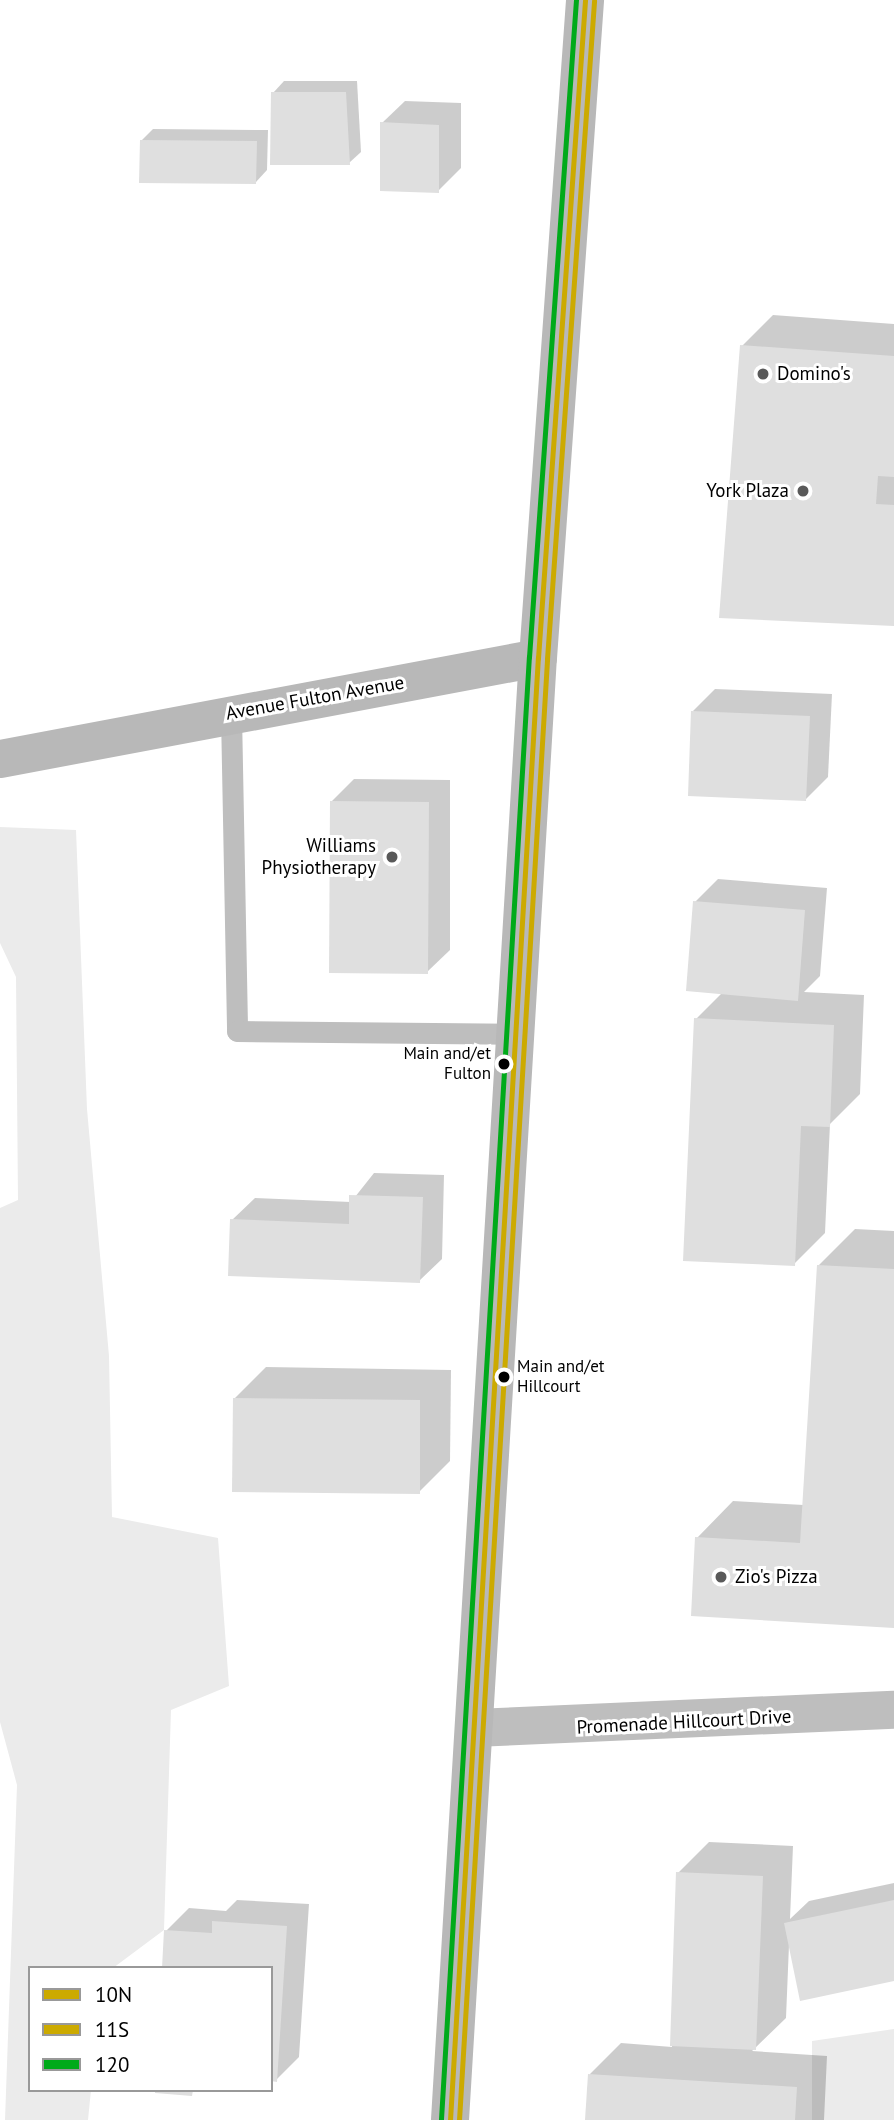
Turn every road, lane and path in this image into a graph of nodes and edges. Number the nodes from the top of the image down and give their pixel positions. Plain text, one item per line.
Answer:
1 (585, 0) edge
2 (538, 659) junction
3 (231, 714) junction
4 (0, 759) edge
5 (515, 1034) junction
6 (894, 1710) edge
7 (474, 1728) junction
8 (450, 2120) edge

1 - 2 main road
2 - 3 main road, Avenue Fulton Avenue
2 - 5 main road
3 - 4 main road, Avenue Fulton Avenue
3 - 5 lane
5 - 7 main road
6 - 7 street, Promenade Hillcourt Drive
7 - 8 main road

